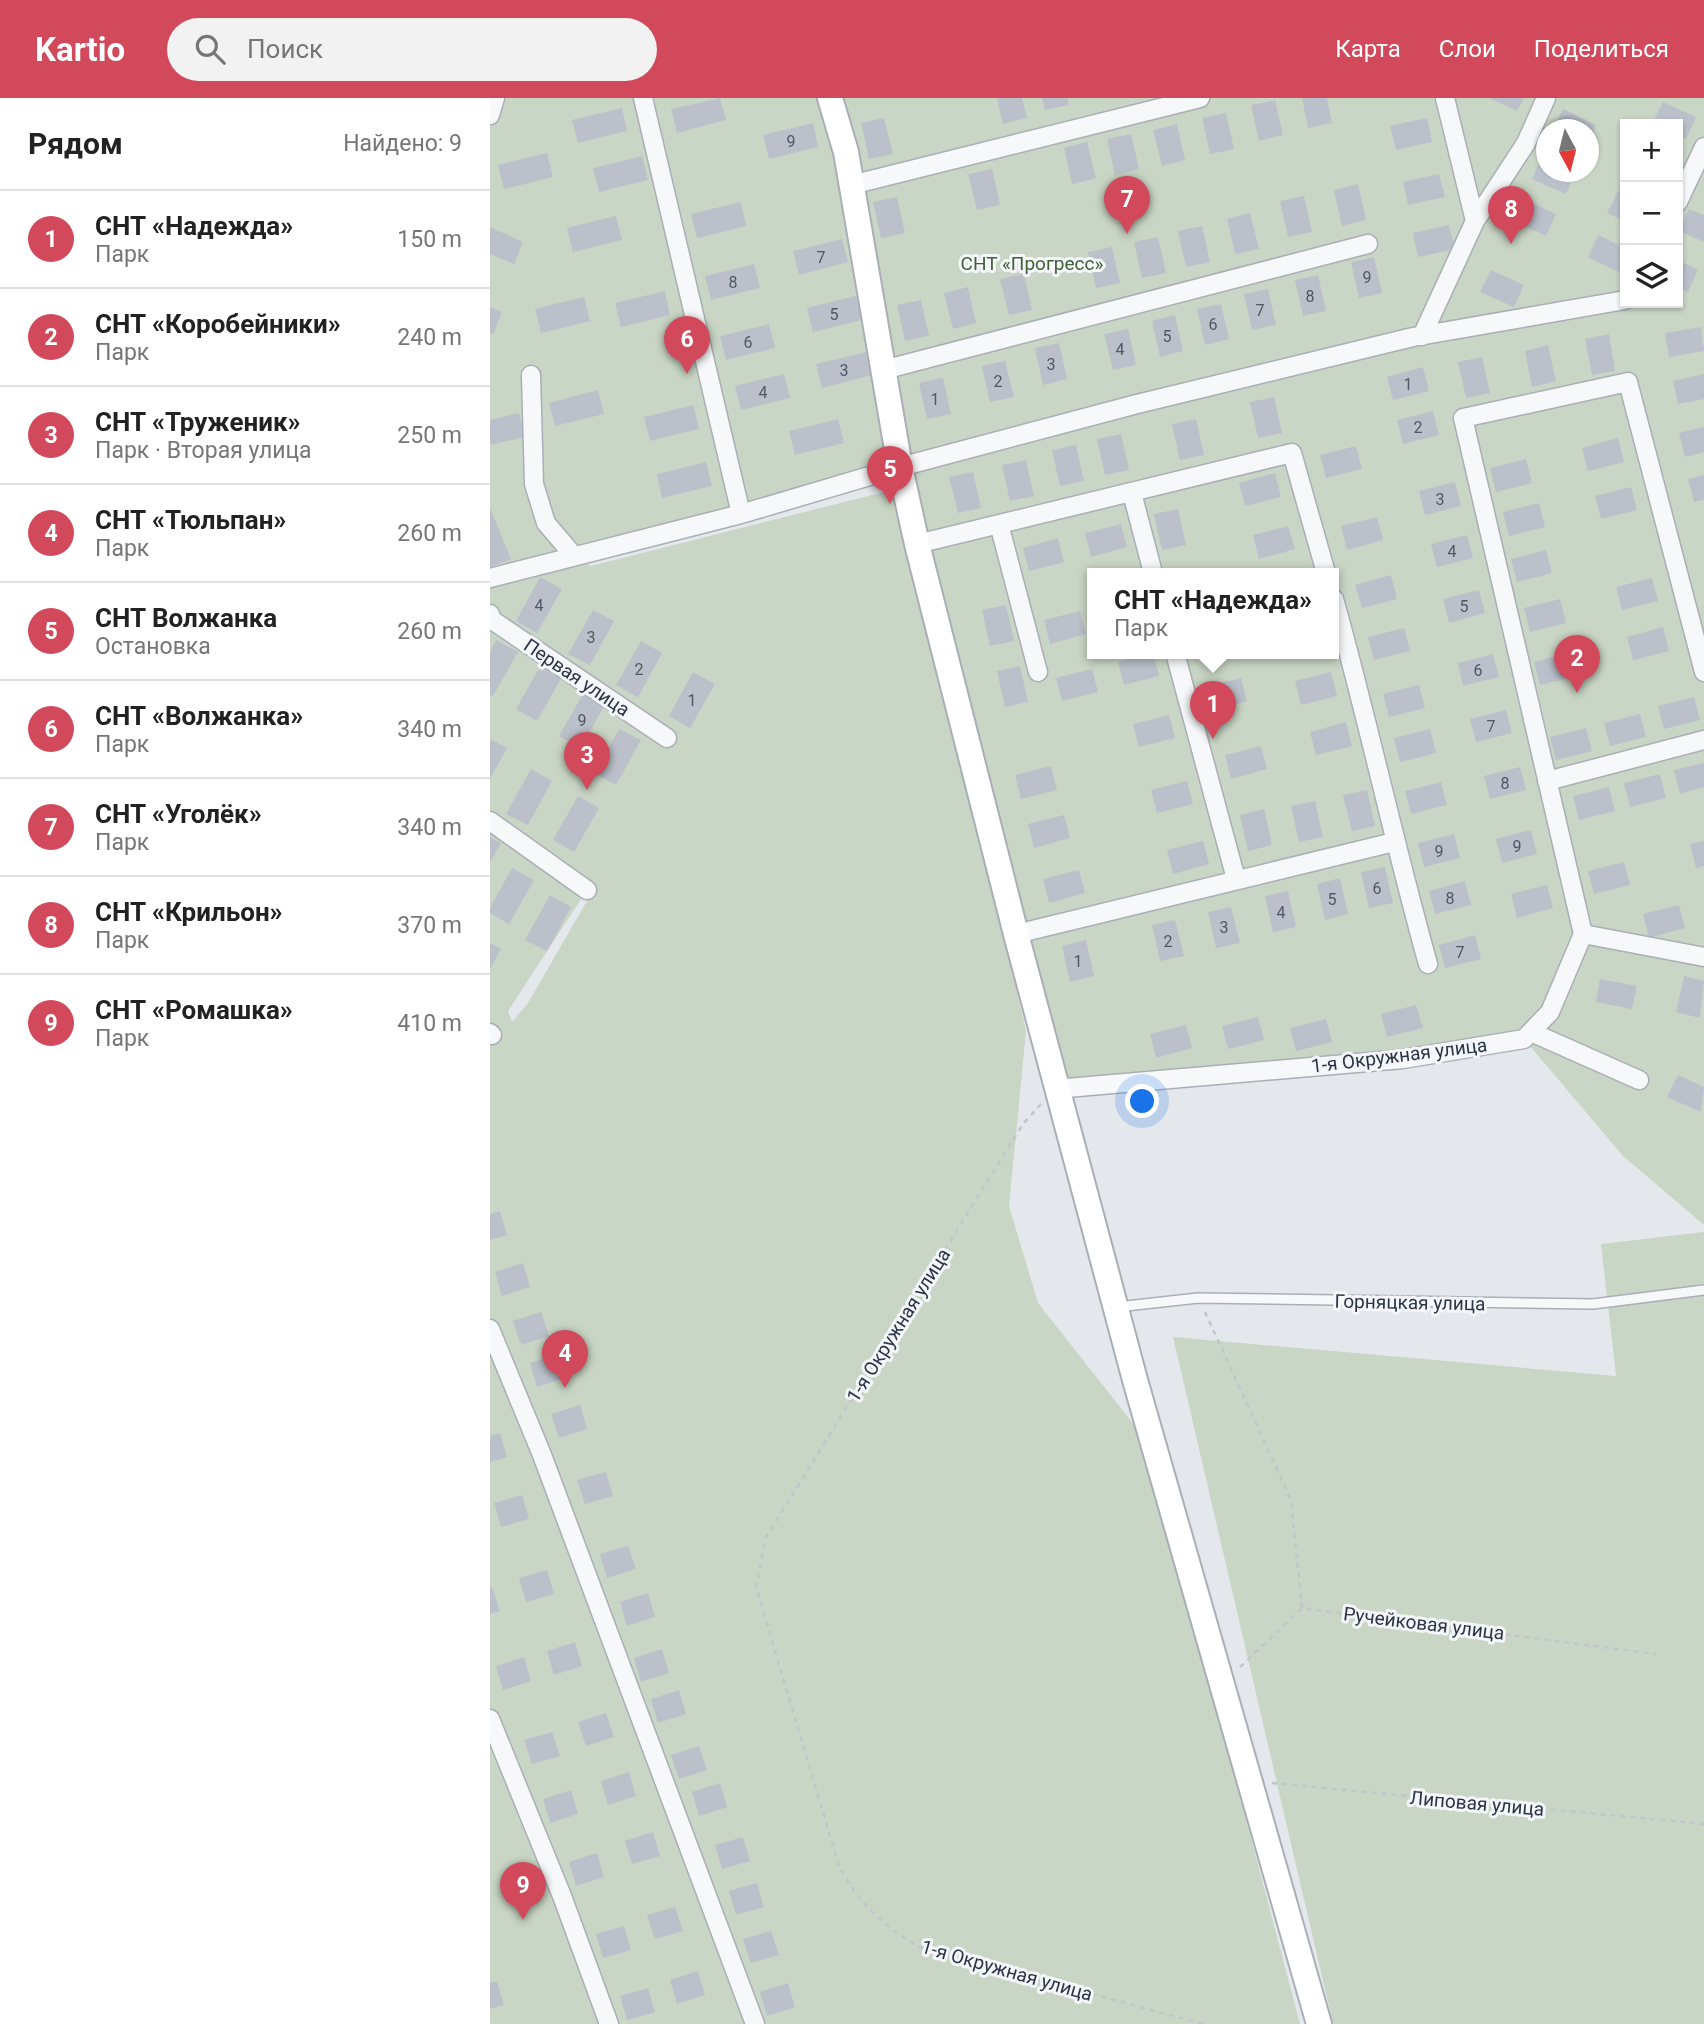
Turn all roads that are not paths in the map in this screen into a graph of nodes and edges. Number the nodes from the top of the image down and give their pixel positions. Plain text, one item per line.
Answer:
1 (495, 98) edge
2 (643, 98) edge
3 (830, 98) edge
4 (1200, 98) edge
5 (1445, 98) edge
6 (1546, 98) edge
7 (490, 115) edge
8 (1704, 148) edge
9 (851, 185) junction
10 (1683, 192) edge
11 (1475, 221) junction
12 (1368, 244) dead end
13 (1620, 301) edge
14 (1422, 336) junction
15 (883, 370) junction
16 (531, 375) dead end
17 (900, 467) junction
18 (1132, 493) junction
19 (741, 514) junction
20 (999, 524) junction
21 (917, 544) junction
22 (574, 556) junction
23 (1152, 568) edge
24 (1325, 568) edge
25 (490, 578) edge
26 (490, 614) edge
27 (1339, 617) edge
28 (1177, 659) edge
29 (1038, 672) dead end
30 (1704, 672) edge
31 (667, 738) dead end
32 (1704, 740) edge
33 (1547, 781) junction
34 (490, 821) edge
35 (1394, 842) junction
36 (1236, 879) junction
37 (587, 890) dead end
38 (1016, 934) junction
39 (1583, 934) junction
40 (1704, 957) edge
41 (1428, 964) dead end
42 (1531, 1032) junction
43 (1639, 1080) dead end
44 (1055, 1089) junction
45 (1704, 1290) edge
46 (1115, 1307) junction
47 (490, 1329) edge
48 (490, 1719) edge
49 (609, 2024) edge
50 (755, 2024) edge
51 (1319, 2024) edge

1 - 7 street
2 - 19 street
3 - 9 street
4 - 9 street
5 - 11 street
6 - 11 street
8 - 10 street
9 - 15 street
11 - 14 street
12 - 15 street
13 - 14 street
14 - 17 street
15 - 17 street
16 - 22 street
17 - 19 street
17 - 21 street
18 - 20 street
18 - 23 street
18 - 24 street
19 - 22 street
20 - 21 street
20 - 29 street
21 - 38 street
22 - 25 street
26 - 31 street, Первая улица
27 - 35 street
28 - 36 street
30 - 33 street
32 - 33 street
33 - 39 street
34 - 37 street
35 - 36 street
35 - 41 street
36 - 38 street
38 - 44 street
39 - 40 street
39 - 42 street
42 - 43 street
42 - 44 street, 1-я Окружная улица
44 - 46 street
45 - 46 lane, Горняцкая улица
46 - 51 street
47 - 50 street
48 - 49 street

